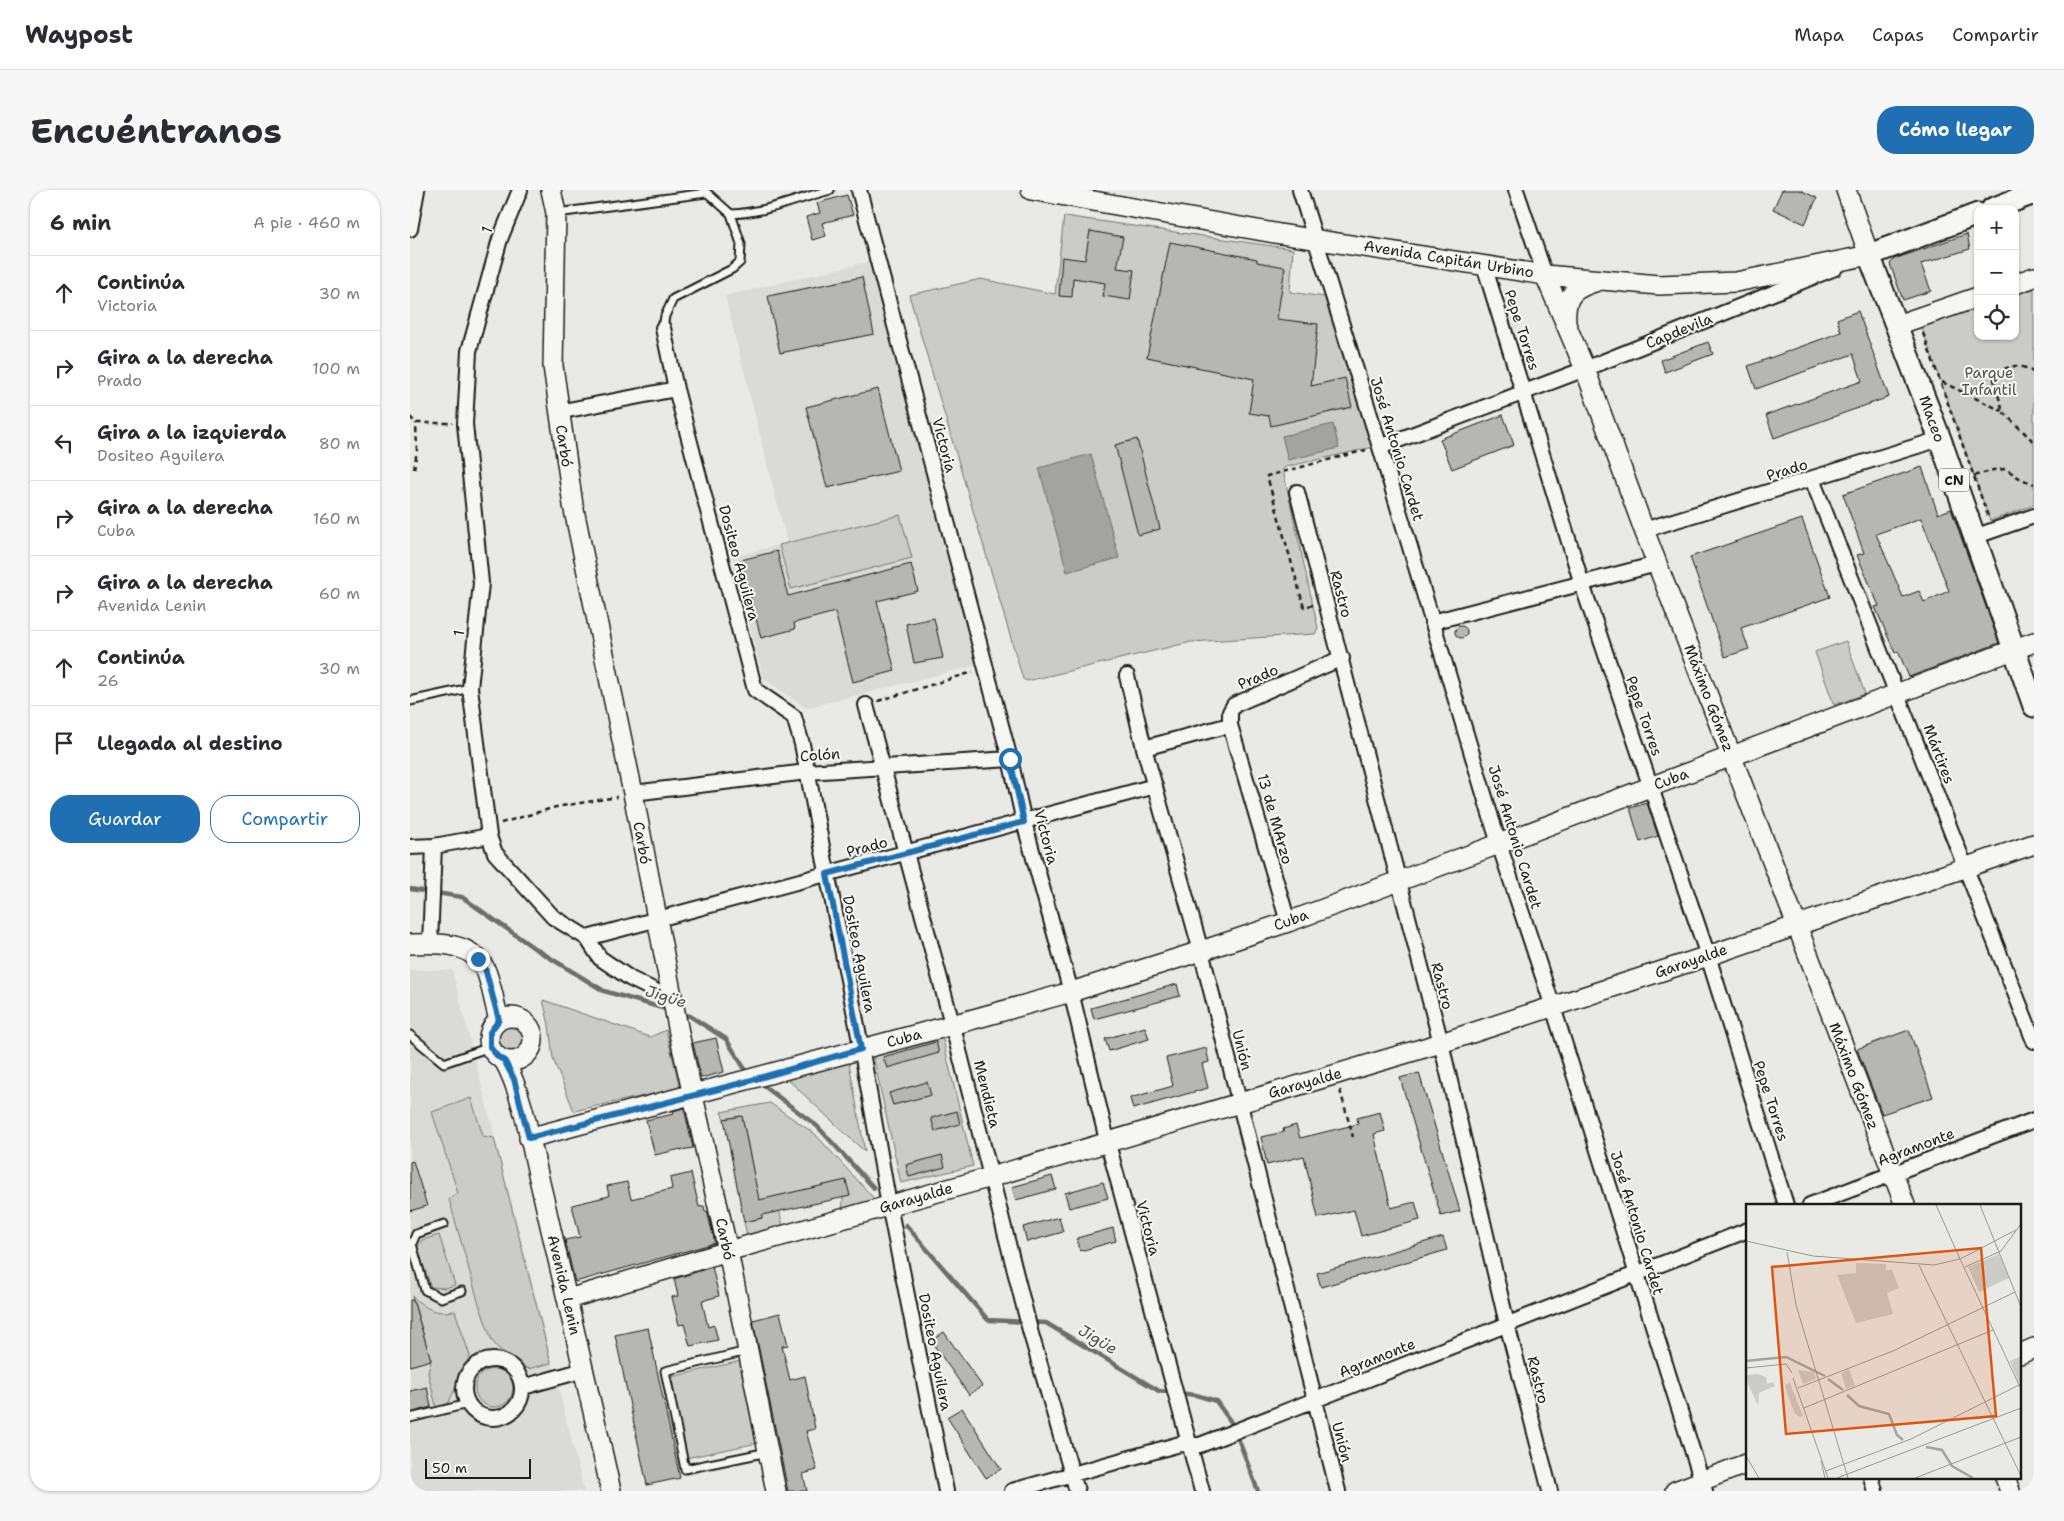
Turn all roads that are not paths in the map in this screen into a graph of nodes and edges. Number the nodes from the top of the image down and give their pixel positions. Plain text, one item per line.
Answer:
1 (417, 190) edge
2 (520, 190) edge
3 (551, 190) edge
4 (830, 190) edge
5 (859, 190) edge
6 (1031, 190) edge
7 (1300, 190) edge
8 (1516, 190) edge
9 (1846, 190) edge
10 (705, 191) edge
11 (1057, 192) edge
12 (2034, 193) edge
13 (2002, 205) edge
14 (556, 213) junction
15 (731, 214) junction
16 (1974, 216) edge
17 (410, 230) edge
18 (1316, 238) junction
19 (1869, 255) junction
20 (1484, 265) junction
21 (1546, 275) junction
22 (2034, 277) edge
23 (1602, 280) junction
24 (2019, 283) edge
25 (1974, 298) edge
26 (1566, 323) junction
27 (1897, 325) junction
28 (663, 328) joint
29 (1585, 369) junction
30 (676, 389) junction
31 (1525, 391) junction
32 (558, 412) junction
33 (1940, 439) junction
34 (1380, 447) junction
35 (1812, 480) junction
36 (1297, 492) dead end
37 (2034, 516) edge
38 (1644, 530) junction
39 (1974, 537) junction
40 (1657, 564) junction
41 (1582, 584) junction
42 (1432, 622) junction
43 (2034, 642) edge
44 (2013, 650) junction
45 (1342, 658) junction
46 (1127, 676) dead end
47 (470, 688) junction
48 (1897, 694) junction
49 (410, 701) edge
50 (866, 705) road end
51 (2034, 706) edge
52 (1230, 725) junction
53 (1144, 748) junction
54 (1732, 755) junction
55 (1010, 759) junction
56 (882, 768) junction
57 (807, 772) junction
58 (1155, 786) junction
59 (1650, 787) junction
60 (633, 793) junction
61 (1024, 822) junction
62 (489, 836) junction
63 (1499, 844) junction
64 (2034, 844) edge
65 (422, 847) edge
66 (906, 853) junction
67 (1967, 869) junction
68 (827, 874) junction
69 (1398, 881) junction
70 (656, 920) junction
71 (1288, 922) junction
72 (1795, 925) junction
73 (587, 938) junction
74 (410, 944) edge
75 (430, 944) junction
76 (1201, 951) junction
77 (1708, 956) junction
78 (1071, 992) junction
79 (672, 999) junction
80 (1553, 1007) junction
81 (499, 1020) junction
82 (952, 1025) junction
83 (410, 1035) edge
84 (2034, 1041) edge
85 (1441, 1043) junction
86 (490, 1047) junction
87 (861, 1049) junction
88 (524, 1058) junction
89 (504, 1060) junction
90 (514, 1079) junction
91 (693, 1095) junction
92 (1239, 1103) junction
93 (2034, 1120) edge
94 (529, 1138) junction
95 (1108, 1142) junction
96 (1892, 1173) junction
97 (991, 1177) junction
98 (1786, 1204) edge
99 (1813, 1204) edge
100 (1905, 1204) edge
101 (889, 1205) junction
102 (444, 1224) dead end
103 (1746, 1231) edge
104 (728, 1251) junction
105 (1637, 1275) junction
106 (462, 1291) dead end
107 (568, 1299) junction
108 (1507, 1324) junction
109 (2034, 1348) edge
110 (746, 1351) junction
111 (2022, 1353) edge
112 (584, 1370) junction
113 (523, 1387) junction
114 (1314, 1400) junction
115 (468, 1404) junction
116 (410, 1418) edge
117 (1190, 1446) junction
118 (768, 1452) junction
119 (1746, 1464) edge
120 (1073, 1475) junction
121 (1871, 1478) edge
122 (2005, 1478) edge
123 (1704, 1486) edge
124 (611, 1491) edge
125 (776, 1491) edge
126 (946, 1491) edge
127 (1012, 1491) edge
128 (1077, 1491) edge
129 (1202, 1491) edge
130 (1338, 1491) edge
131 (1550, 1491) edge
132 (1675, 1491) edge
133 (1875, 1491) edge
134 (2010, 1491) edge

1 - 17 street
2 - 47 street, 1
3 - 14 street, Carbó
4 - 15 lane
5 - 55 street, Victoria
6 - 11 street, Avenida Capitán Urbino
7 - 18 street, José Antonio Cardet
8 - 21 street, Máximo Gómez
9 - 19 street, Maceo
10 - 14 lane
10 - 15 lane
11 - 18 street, Avenida Capitán Urbino
12 - 13 main road
14 - 32 street, Carbó
15 - 28 lane, Dositeo Aguilera
16 - 19 main road, Capdevila
18 - 20 street, Avenida Capitán Urbino
18 - 34 street, José Antonio Cardet
19 - 23 street, Avenida Capitán Urbino
19 - 27 main road, Maceo / CN
19 - 29 street, Capdevila
20 - 21 street, Avenida Capitán Urbino
20 - 31 street, Pepe Torres
21 - 23 street, Avenida Capitán Urbino
21 - 26 street, Máximo Gómez
22 - 24 street
23 - 26 street
25 - 27 street
26 - 29 street, Máximo Gómez
27 - 33 main road, Maceo / CN
28 - 30 street, Dositeo Aguilera
29 - 31 street, Capdevila
29 - 38 street, Máximo Gómez
30 - 32 street
30 - 57 street, Dositeo Aguilera
31 - 34 street, Capdevila
31 - 41 street, Pepe Torres
32 - 60 street, Carbó
33 - 35 street, Prado
33 - 39 main road, Maceo / CN
34 - 42 street, José Antonio Cardet
35 - 38 street, Prado
35 - 48 street, Mártires
36 - 45 street, Rastro
37 - 39 street
38 - 40 street, Máximo Gómez
39 - 44 main road, Maceo / CN
40 - 41 street
40 - 54 street, Máximo Gómez
41 - 42 street
41 - 59 street, Pepe Torres
42 - 63 street, José Antonio Cardet
43 - 44 street, Cuba
44 - 48 street, Cuba
44 - 51 main road, Maceo / CN
45 - 52 street, Prado
45 - 69 street, Rastro
46 - 53 street, Unión
47 - 49 lane
47 - 62 street, 1
48 - 54 street, Cuba
48 - 67 street, Mártires
50 - 56 street, Mendieta
52 - 53 street
52 - 71 street, 13 de MArzo
53 - 58 street, Unión
54 - 59 street, Cuba
54 - 72 street, Máximo Gómez
55 - 56 street, Colón
55 - 61 street, Victoria
56 - 57 street, Colón
56 - 66 street, Mendieta
57 - 60 street, Colón
57 - 68 street, Dositeo Aguilera
58 - 61 street, Prado
58 - 76 street, Unión
59 - 63 street, Cuba
59 - 77 street, Pepe Torres
60 - 70 street, Carbó
61 - 66 street, Prado
61 - 78 street, Victoria
62 - 65 street
62 - 73 street, 1
63 - 69 street, Cuba
63 - 80 street, José Antonio Cardet
64 - 67 street, Garayalde
65 - 75 street
66 - 68 street, Prado
66 - 82 street, Mendieta
67 - 72 street, Garayalde
67 - 84 street, Mártires
68 - 70 street, Prado
68 - 87 street, Dositeo Aguilera
69 - 71 street, Cuba
69 - 85 street, Rastro
70 - 73 street, Prado
70 - 79 street, Carbó
71 - 76 street, Cuba
72 - 77 street, Garayalde
72 - 96 street, Máximo Gómez
73 - 79 street, 1
74 - 75 street
75 - 81 street
76 - 78 street, Cuba
76 - 92 street, Unión
77 - 80 street, Garayalde
77 - 98 street, Pepe Torres
78 - 82 street, Cuba
78 - 95 street, Victoria
79 - 91 street, Carbó
80 - 85 street, Garayalde
80 - 105 street, José Antonio Cardet
81 - 86 street
81 - 88 street
82 - 87 street, Cuba
82 - 97 street, Mendieta
83 - 86 lane
85 - 92 street, Garayalde
85 - 108 street, Rastro
86 - 89 street, Avenida Lenin
87 - 91 street, Cuba
87 - 101 street, Dositeo Aguilera
88 - 89 street
88 - 90 street
89 - 90 street, Avenida Lenin
90 - 94 street, Avenida Lenin
91 - 94 street, Cuba
91 - 104 street, Carbó
92 - 95 street, Garayalde
92 - 114 street, Unión
93 - 96 street, Agramonte
94 - 107 street, Avenida Lenin
95 - 97 street, Garayalde
95 - 117 street, Victoria
96 - 99 street, Agramonte
96 - 100 street, Máximo Gómez
97 - 101 street, Garayalde
97 - 120 street, Mendieta
101 - 104 street, Garayalde
101 - 126 street, Dositeo Aguilera
102 - 106 lane
103 - 105 street, Agramonte
104 - 107 street, Garayalde
104 - 110 street, Carbó
105 - 108 street, Agramonte
105 - 123 street, José Antonio Cardet
107 - 112 street, Avenida Lenin
108 - 114 street, Agramonte
108 - 131 street, Rastro
109 - 111 street
110 - 118 street, Carbó
110 - 118 lane
112 - 113 street
112 - 124 street, Avenida Lenin
113 - 115 street
113 - 115 street
114 - 117 street, Agramonte
114 - 130 street, Unión
115 - 116 lane
117 - 120 street, Agramonte
117 - 129 street, Victoria
118 - 125 street, Carbó
119 - 123 street
120 - 127 street, Agramonte
120 - 128 street, Mendieta
121 - 133 street
122 - 134 street
123 - 132 street

